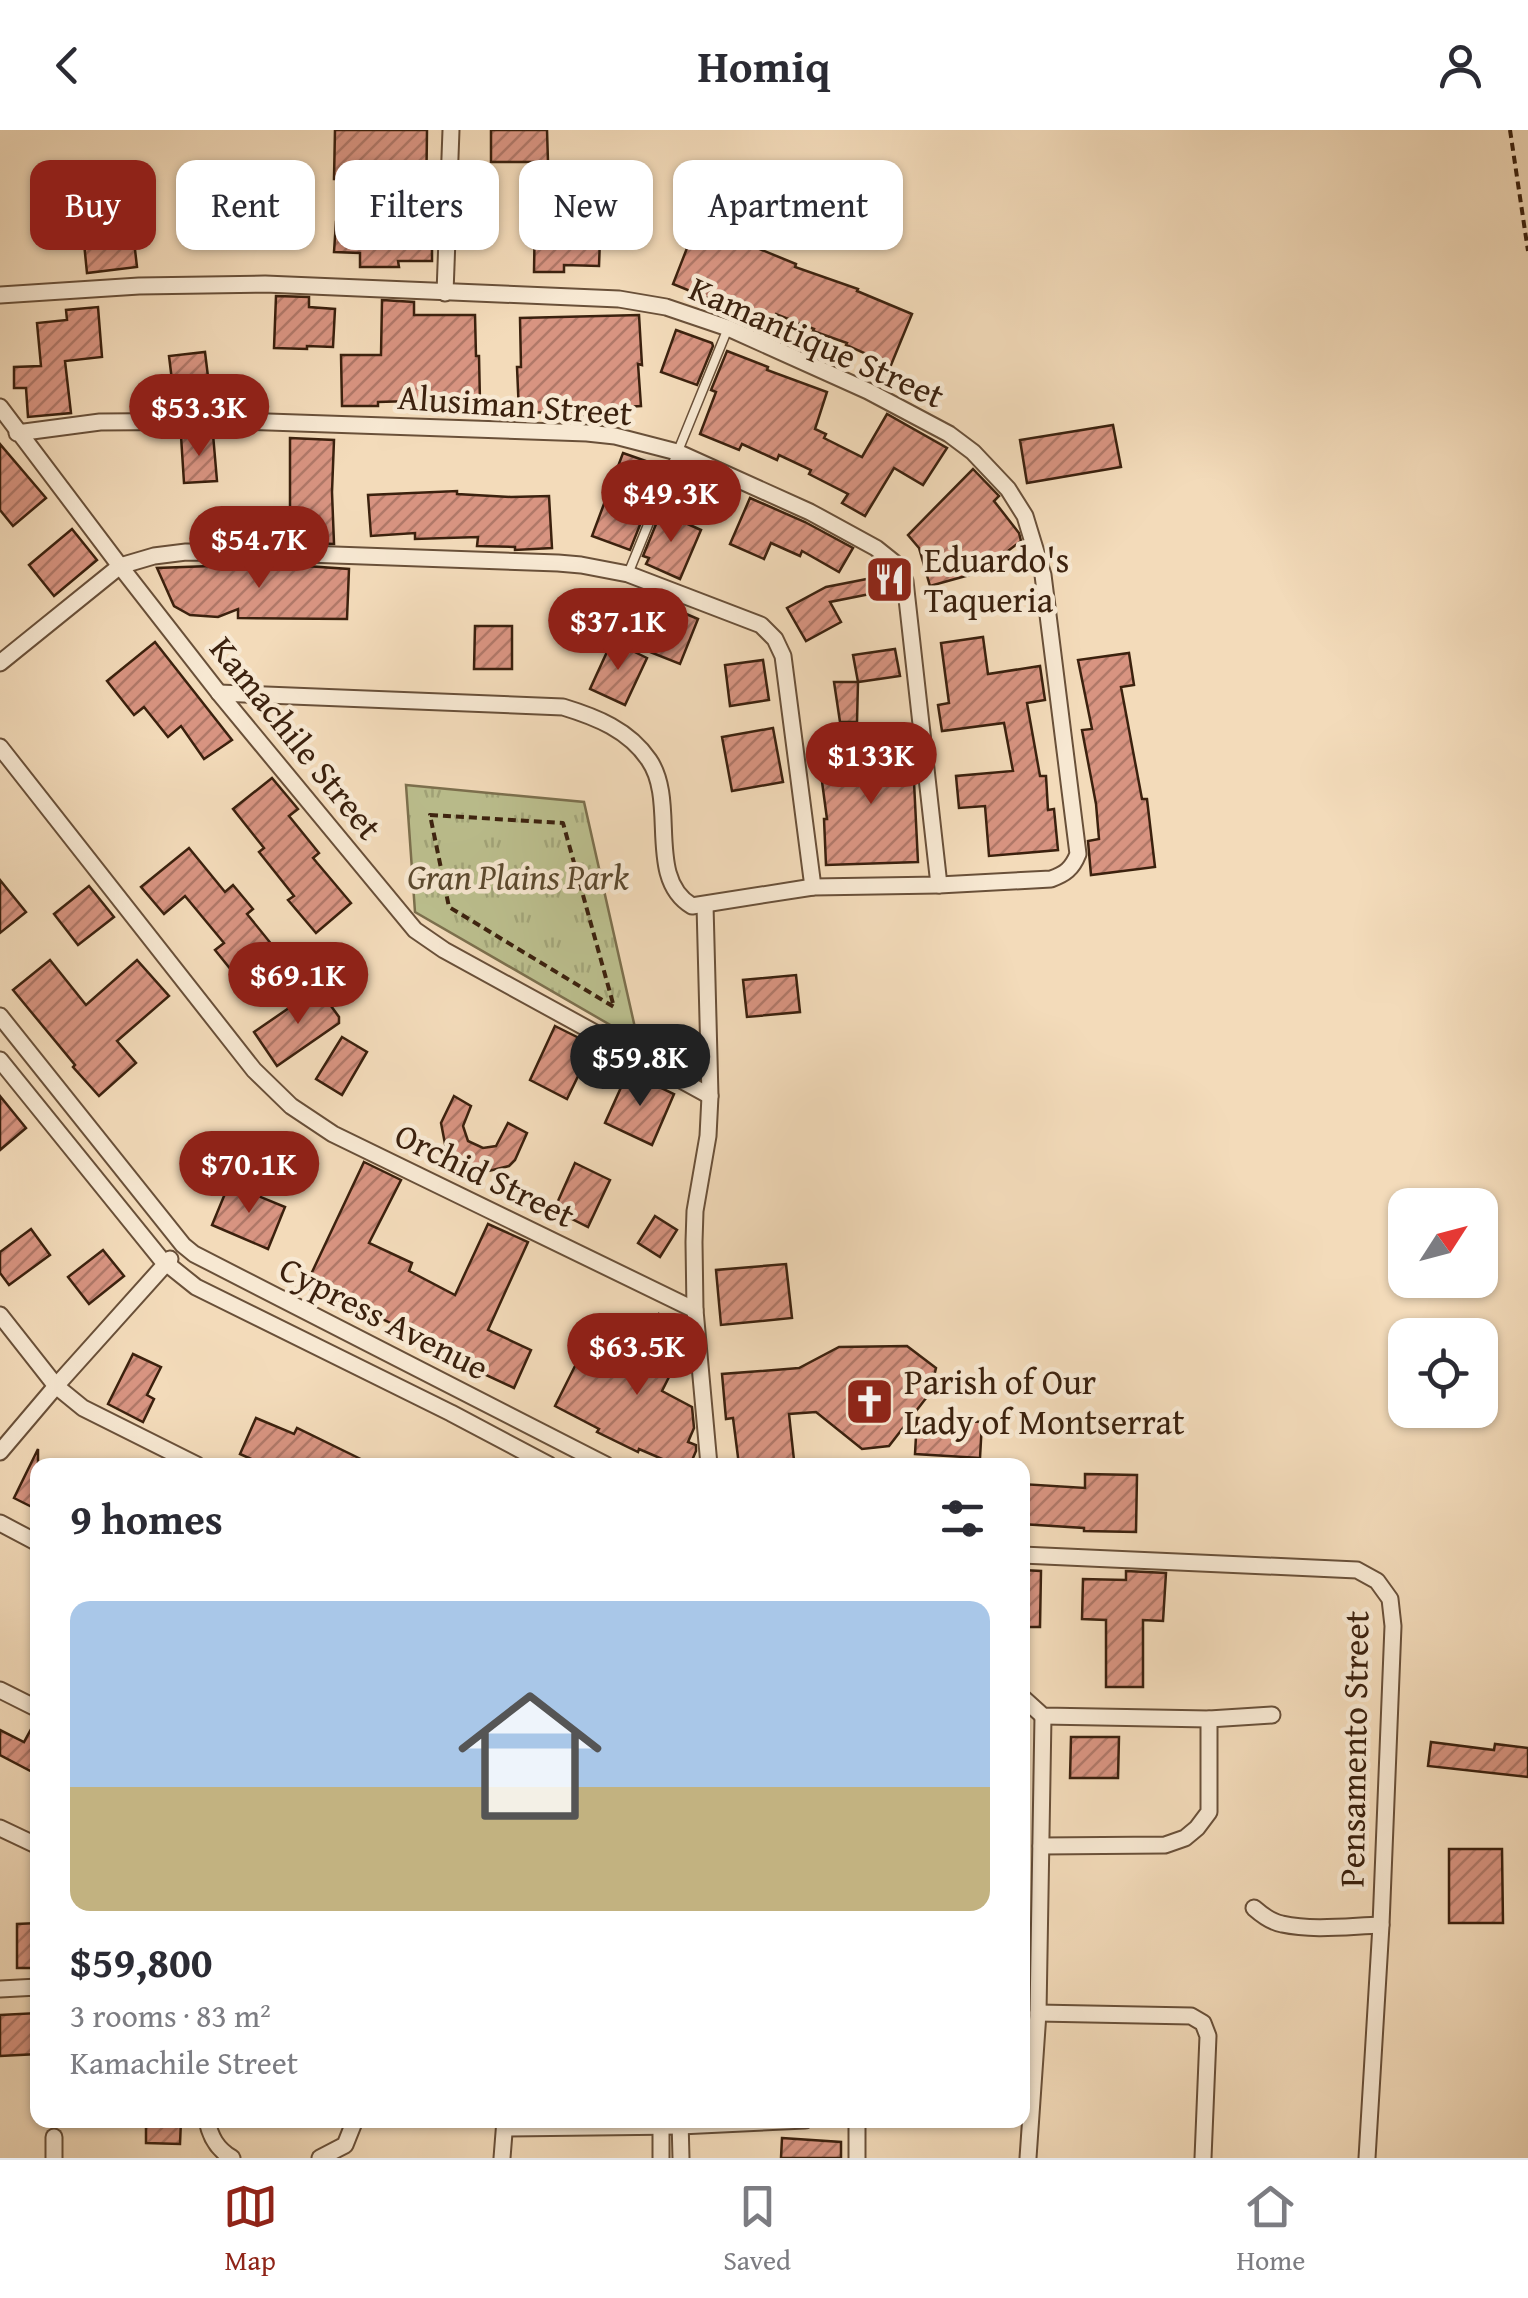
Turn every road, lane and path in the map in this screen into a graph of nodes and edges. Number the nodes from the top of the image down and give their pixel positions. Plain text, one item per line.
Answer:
1 (451, 130) edge
2 (1510, 130) edge
3 (1528, 251) edge
4 (445, 293) junction
5 (0, 296) edge
6 (728, 328) junction
7 (0, 408) edge
8 (18, 433) junction
9 (678, 452) junction
10 (120, 566) junction
11 (628, 574) junction
12 (0, 662) edge
13 (220, 693) junction
14 (0, 748) edge
15 (939, 885) junction
16 (813, 887) junction
17 (705, 905) junction
18 (614, 1007) joint
19 (0, 1016) edge
20 (0, 1060) edge
21 (710, 1096) junction
22 (184, 1246) junction
23 (166, 1263) junction
24 (694, 1310) junction
25 (0, 1315) edge
26 (56, 1386) junction
27 (461, 1391) junction
28 (451, 1414) junction
29 (0, 1452) edge
30 (183, 1458) edge
31 (536, 1458) edge
32 (592, 1458) edge
33 (707, 1458) edge
34 (0, 1523) edge
35 (30, 1538) edge
36 (1030, 1555) edge
37 (0, 1690) edge
38 (30, 1705) edge
39 (1030, 1705) edge
40 (1272, 1715) dead end
41 (1042, 1716) junction
42 (1209, 1720) junction
43 (0, 1828) edge
44 (30, 1842) edge
45 (1041, 1846) junction
46 (1254, 1908) dead end
47 (1382, 1924) junction
48 (30, 1987) edge
49 (0, 1989) edge
50 (1038, 2013) junction
51 (209, 2128) edge
52 (352, 2128) edge
53 (505, 2128) edge
54 (661, 2128) edge
55 (680, 2128) edge
56 (857, 2128) edge
57 (54, 2137) dead end
58 (54, 2158) edge
59 (232, 2158) edge
60 (320, 2158) edge
61 (502, 2158) edge
62 (661, 2158) edge
63 (681, 2158) edge
64 (857, 2158) edge
65 (1028, 2158) edge
66 (1203, 2158) edge
67 (1367, 2158) edge

1 - 4 street
2 - 3 path
4 - 5 street, Kamantique Street
4 - 6 street, Kamantique Street
6 - 9 lane
6 - 15 street, Kamantique Street
7 - 8 street, Kamachile Street
8 - 9 street, Alusiman Street
8 - 10 street, Kamachile Street
9 - 11 lane
9 - 15 street, Alusiman Street
10 - 11 street
10 - 12 street
10 - 13 street, Kamachile Street
11 - 16 street
13 - 17 street
13 - 21 street, Kamachile Street
14 - 24 street, Orchid Street
15 - 16 street, Kamantique Street
16 - 17 street, Kamantique Street
17 - 21 street
18 - 18 path
19 - 22 street, Cypress Avenue
20 - 23 street, Cypress Avenue
21 - 24 street
22 - 23 street
22 - 27 street, Cypress Avenue
23 - 26 street
23 - 28 street, Cypress Avenue
24 - 33 street
25 - 26 street
26 - 29 street
26 - 30 street
27 - 28 street
27 - 32 street, Cypress Avenue
28 - 31 street, Cypress Avenue
34 - 35 street
36 - 47 street, Pensamento Street
37 - 38 street
39 - 41 street
40 - 42 street
41 - 42 street
41 - 45 street
42 - 45 street
43 - 44 street
45 - 50 street
46 - 47 street
47 - 67 street, Pensamento Street
48 - 49 street
50 - 65 street
50 - 66 street
51 - 59 street
52 - 60 street
53 - 61 street
54 - 62 street
55 - 63 street
56 - 64 street
57 - 58 street

